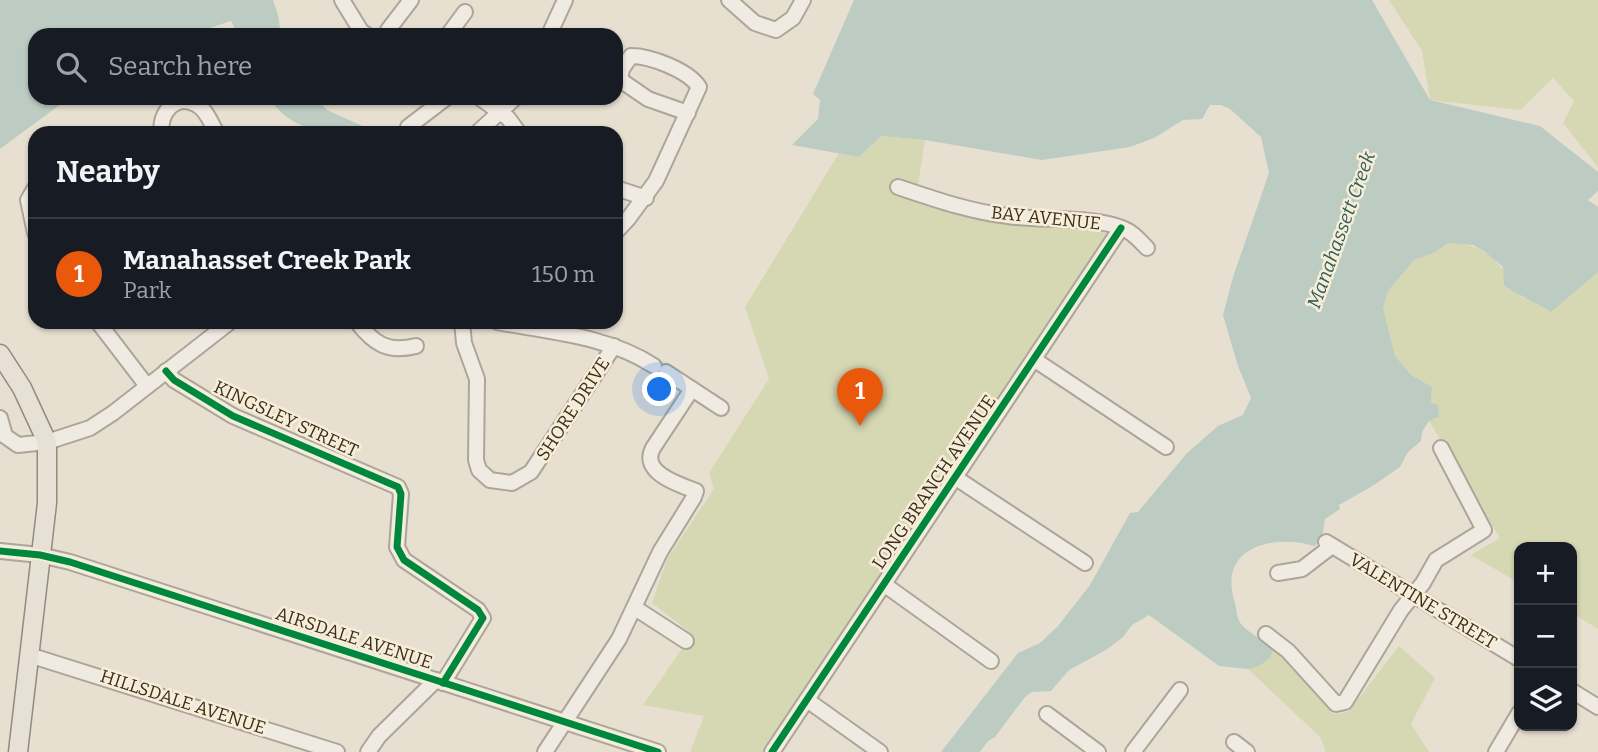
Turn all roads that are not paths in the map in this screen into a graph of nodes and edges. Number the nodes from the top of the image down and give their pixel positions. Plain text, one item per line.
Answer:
1 (342, 0) edge
2 (411, 0) edge
3 (565, 0) edge
4 (729, 0) edge
5 (803, 0) edge
6 (465, 12) dead end
7 (359, 28) edge
8 (390, 28) edge
9 (453, 28) edge
10 (552, 28) edge
11 (623, 68) edge
12 (623, 82) edge
13 (174, 105) edge
14 (196, 105) edge
15 (437, 105) edge
16 (490, 105) edge
17 (508, 105) edge
18 (500, 112) junction
19 (688, 113) junction
20 (161, 126) edge
21 (213, 126) edge
22 (409, 126) edge
23 (485, 126) edge
24 (513, 126) edge
25 (898, 187) dead end
26 (623, 190) edge
27 (646, 198) junction
28 (623, 224) edge
29 (1121, 228) junction
30 (1147, 248) dead end
31 (103, 329) edge
32 (221, 329) edge
33 (362, 329) edge
34 (463, 329) edge
35 (531, 329) edge
36 (416, 346) dead end
37 (614, 346) junction
38 (0, 355) edge
39 (1035, 360) junction
40 (166, 371) junction
41 (147, 386) junction
42 (692, 389) junction
43 (721, 408) dead end
44 (0, 418) edge
45 (47, 442) junction
46 (1166, 447) dead end
47 (1441, 448) dead end
48 (956, 478) junction
49 (0, 551) edge
50 (40, 555) junction
51 (1085, 563) dead end
52 (1278, 573) dead end
53 (885, 585) junction
54 (1413, 595) junction
55 (635, 608) junction
56 (1266, 634) dead end
57 (686, 641) dead end
58 (29, 655) junction
59 (1514, 656) edge
60 (991, 661) dead end
61 (439, 682) junction
62 (1180, 690) dead end
63 (1577, 694) edge
64 (807, 700) junction
65 (1598, 707) edge
66 (1047, 713) dead end
67 (1514, 721) edge
68 (565, 722) junction
69 (1234, 742) dead end
70 (1079, 747) edge
71 (18, 752) edge
72 (337, 752) edge
73 (368, 752) edge
74 (545, 752) edge
75 (659, 752) edge
76 (772, 752) edge
77 (880, 752) edge
78 (1098, 752) edge
79 (1133, 752) edge
80 (1247, 752) edge
81 (1496, 752) edge

1 - 7 street
2 - 8 street
3 - 10 street
4 - 5 street
6 - 9 street
11 - 19 street
12 - 19 street
13 - 20 street
14 - 21 street
15 - 22 street
16 - 18 street
17 - 18 street
18 - 23 street
18 - 24 street
19 - 27 street
25 - 29 street, BAY AVENUE
26 - 27 street
27 - 28 street
29 - 30 street, BAY AVENUE
29 - 39 street, LONG BRANCH AVENUE
31 - 41 street
32 - 40 street
33 - 36 street
34 - 37 street, SHORE DRIVE
35 - 37 street, SHORE DRIVE
37 - 42 street, SHORE DRIVE
38 - 45 main road
39 - 46 street
39 - 48 street, LONG BRANCH AVENUE
40 - 41 street
40 - 61 street, KINGSLEY STREET
41 - 45 street
42 - 43 street, SHORE DRIVE
42 - 55 street
44 - 45 street
45 - 50 main road
47 - 54 street
48 - 51 street
48 - 53 street, LONG BRANCH AVENUE
49 - 50 street, AIRSDALE AVENUE
50 - 58 main road
50 - 61 street, AIRSDALE AVENUE
52 - 54 street, VALENTINE STREET
53 - 60 street
53 - 64 street, LONG BRANCH AVENUE
54 - 56 street
54 - 59 street, VALENTINE STREET
55 - 57 street
55 - 68 street
58 - 71 main road
58 - 72 street, HILLSDALE AVENUE
61 - 68 street, AIRSDALE AVENUE
61 - 73 street
62 - 79 street
63 - 65 street
64 - 76 street, LONG BRANCH AVENUE
64 - 77 street
66 - 70 street
67 - 81 street
68 - 74 street
68 - 75 street, AIRSDALE AVENUE
69 - 80 street
70 - 78 street

